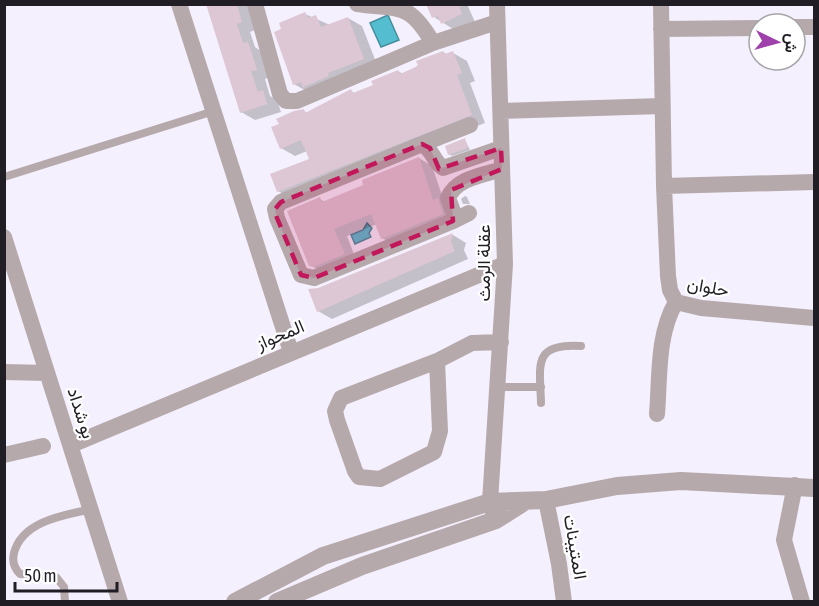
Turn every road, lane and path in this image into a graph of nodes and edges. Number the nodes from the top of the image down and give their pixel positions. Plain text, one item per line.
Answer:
1 (179, 4) edge
2 (255, 4) edge
3 (357, 4) edge
4 (497, 4) edge
5 (661, 4) edge
6 (497, 22) junction
7 (747, 28) edge
8 (661, 29) junction
9 (433, 43) junction
10 (662, 106) junction
11 (214, 111) junction
12 (502, 111) junction
13 (470, 125) dead end
14 (422, 144) junction
15 (501, 148) junction
16 (502, 169) junction
17 (4, 177) edge
18 (814, 182) edge
19 (664, 186) junction
20 (469, 213) dead end
21 (453, 220) junction
22 (4, 237) edge
23 (505, 264) junction
24 (676, 302) junction
25 (814, 318) edge
26 (501, 342) junction
27 (581, 346) dead end
28 (291, 352) junction
29 (437, 361) junction
30 (4, 372) edge
31 (48, 374) junction
32 (498, 387) junction
33 (541, 387) junction
34 (541, 403) dead end
35 (657, 414) dead end
36 (43, 446) dead end
37 (71, 446) junction
38 (4, 455) edge
39 (795, 485) junction
40 (814, 488) edge
41 (537, 500) junction
42 (490, 502) junction
43 (93, 508) junction
44 (496, 520) junction
45 (65, 602) edge
46 (120, 602) edge
47 (235, 602) edge
48 (277, 602) edge
49 (564, 602) edge
50 (802, 602) edge

1 - 11 street
2 - 9 street
3 - 9 street
4 - 6 street, عقلة الرمث
5 - 8 street, حلوان
6 - 9 street
6 - 12 street, عقلة الرمث
7 - 8 street
8 - 10 street, حلوان
10 - 12 street
10 - 19 street, حلوان
11 - 17 lane
11 - 28 street
12 - 15 street, عقلة الرمث
13 - 14 street
14 - 15 street
14 - 21 street
15 - 16 street, عقلة الرمث
16 - 21 street
16 - 23 street, عقلة الرمث
18 - 19 street
19 - 24 street, حلوان
20 - 21 street
22 - 31 street, بو شداد
23 - 26 street, عقلة الرمث
23 - 28 street, المحواز
24 - 25 street, حلوان
24 - 35 street
26 - 29 street
26 - 32 street, عقلة الرمث
27 - 33 lane
28 - 37 street, المحواز
29 - 29 street
30 - 31 street
31 - 37 street, بو شداد
32 - 33 lane
32 - 42 street, عقلة الرمث
33 - 34 lane
36 - 38 street
37 - 43 street, بو شداد
39 - 40 street
39 - 41 street
39 - 50 street
41 - 42 street
41 - 44 street
41 - 49 street, المتيبنات
42 - 44 street, عقلة الرمث
42 - 47 street
43 - 45 lane
43 - 46 street, بو شداد
44 - 48 street

